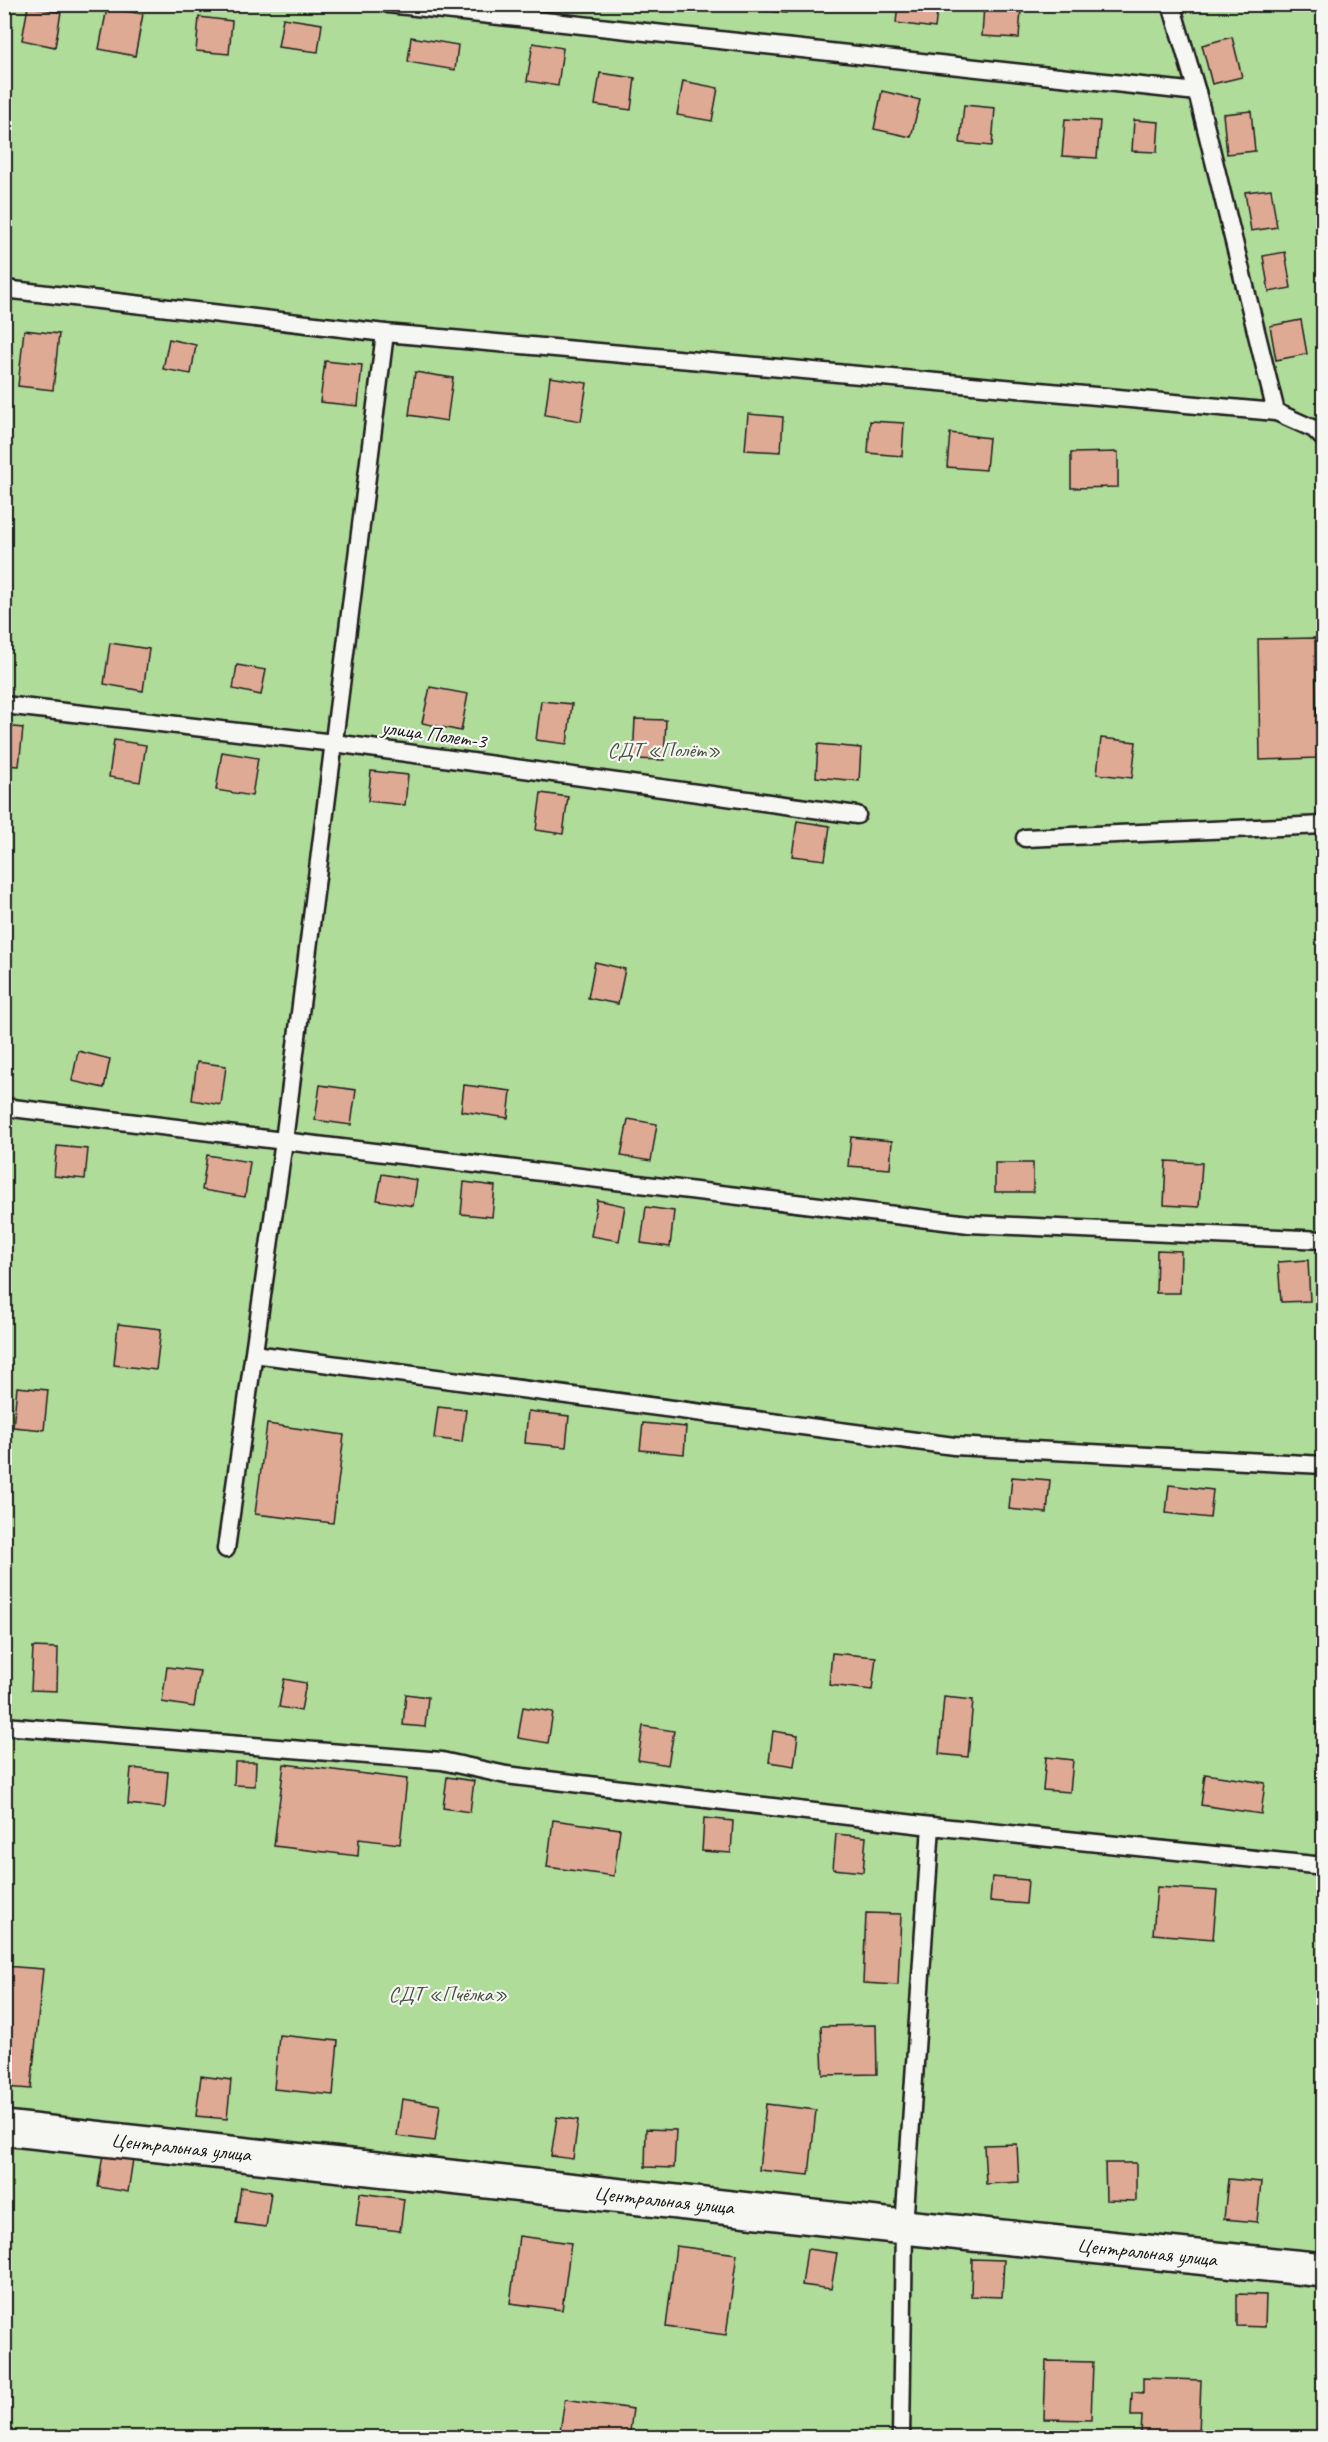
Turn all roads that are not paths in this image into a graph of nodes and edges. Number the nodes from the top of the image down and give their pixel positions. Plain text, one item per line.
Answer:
1 (388, 4) edge
2 (1171, 4) edge
3 (1197, 92) junction
4 (4, 289) edge
5 (386, 333) junction
6 (1276, 412) junction
7 (1323, 439) edge
8 (4, 705) edge
9 (334, 743) junction
10 (856, 815) dead end
11 (1323, 825) edge
12 (1024, 838) dead end
13 (4, 1107) edge
14 (284, 1141) junction
15 (1323, 1240) edge
16 (254, 1354) junction
17 (1323, 1465) edge
18 (226, 1549) dead end
19 (4, 1726) edge
20 (931, 1826) junction
21 (1323, 1866) edge
22 (4, 2128) edge
23 (904, 2227) junction
24 (1323, 2270) edge
25 (901, 2438) edge

1 - 3 lane
2 - 3 lane
3 - 6 lane
4 - 5 lane
5 - 6 lane
5 - 9 lane
6 - 7 lane
8 - 9 lane, улица Полет-3
9 - 10 lane, улица Полет-3
9 - 14 lane
11 - 12 lane
13 - 14 lane
14 - 15 lane
14 - 16 lane
16 - 17 lane
16 - 18 lane
19 - 20 lane
20 - 21 lane
20 - 23 lane
22 - 23 street, Центральная улица
23 - 24 street, Центральная улица
23 - 25 lane

